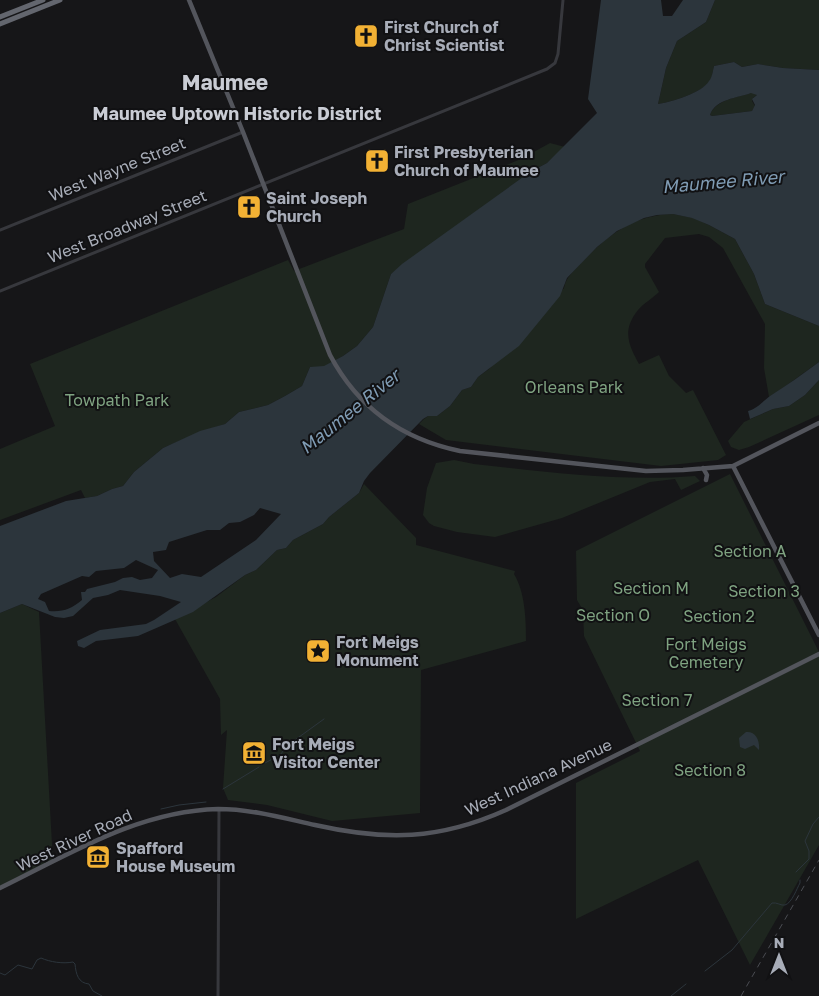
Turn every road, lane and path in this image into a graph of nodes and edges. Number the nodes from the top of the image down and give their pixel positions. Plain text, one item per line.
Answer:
1 (43, 0) edge
2 (60, 0) edge
3 (189, 0) edge
4 (563, 0) edge
5 (0, 17) edge
6 (0, 24) edge
7 (243, 132) junction
8 (264, 184) junction
9 (0, 230) edge
10 (0, 290) edge
11 (819, 423) edge
12 (733, 466) junction
13 (703, 468) junction
14 (706, 480) dead end
15 (819, 635) edge
16 (819, 654) edge
17 (219, 809) junction
18 (0, 888) edge
19 (218, 996) edge

1 - 5 highway
2 - 6 highway
3 - 7 main road
4 - 8 street, West Broadway Street
7 - 8 main road
7 - 9 street, West Wayne Street
8 - 10 street, West Broadway Street
8 - 13 main road
11 - 12 main road
12 - 13 main road
12 - 15 main road
13 - 14 main road
16 - 17 main road, West Indiana Avenue
17 - 18 main road, West River Road
17 - 19 street

